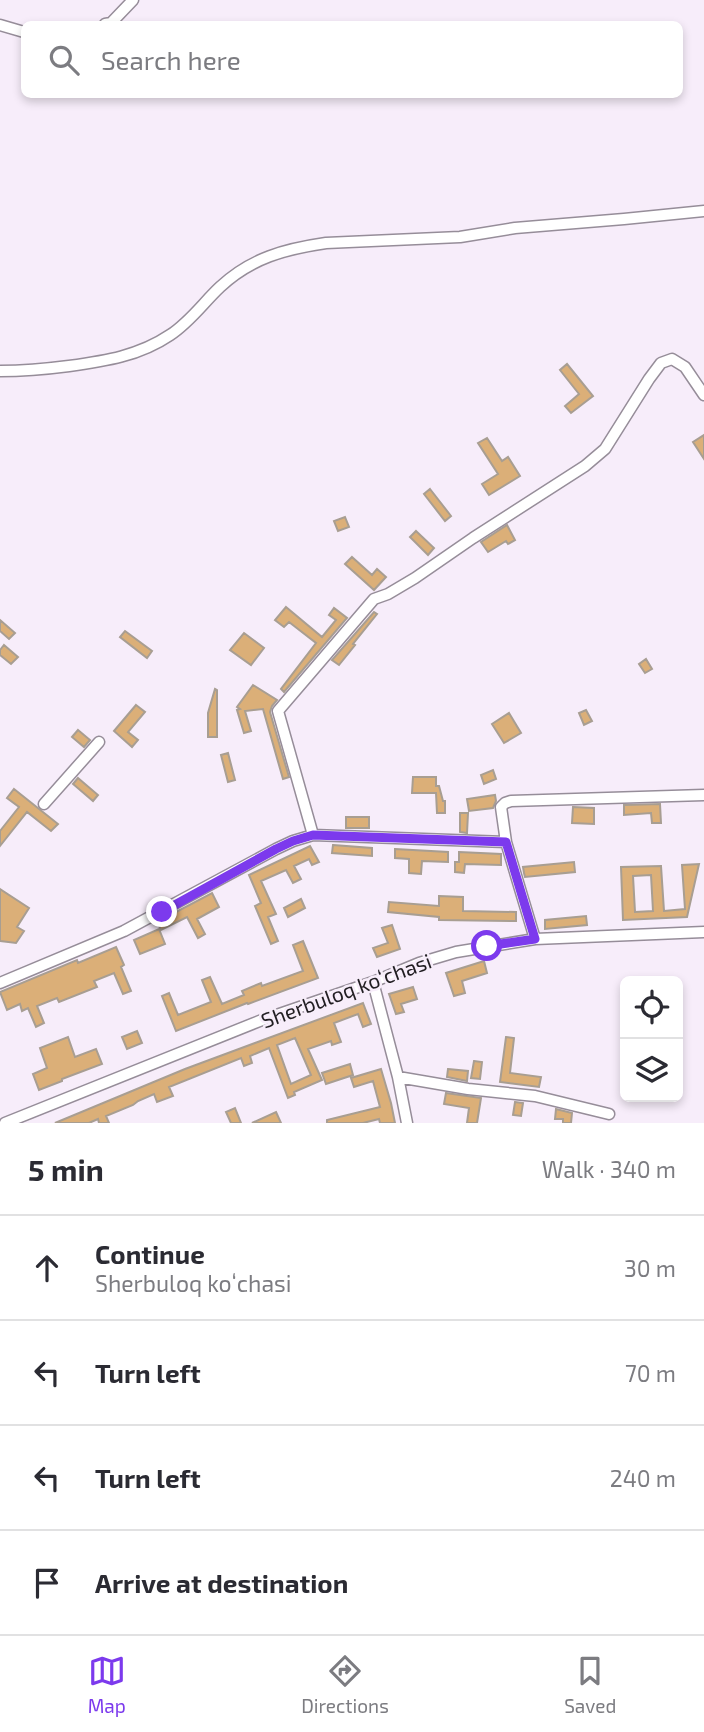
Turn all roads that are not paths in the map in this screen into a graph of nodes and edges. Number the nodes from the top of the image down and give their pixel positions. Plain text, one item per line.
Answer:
1 (132, 0) edge
2 (113, 21) edge
3 (0, 25) edge
4 (21, 31) edge
5 (704, 211) edge
6 (0, 371) edge
7 (704, 396) edge
8 (99, 742) dead end
9 (704, 795) edge
10 (44, 804) dead end
11 (313, 835) junction
12 (506, 842) junction
13 (704, 932) edge
14 (535, 939) junction
15 (373, 982) junction
16 (0, 983) edge
17 (398, 1077) junction
18 (609, 1114) dead end
19 (17, 1121) edge
20 (5, 1123) edge
21 (407, 1123) edge

1 - 2 street
3 - 4 street
5 - 6 street
7 - 11 street
8 - 10 street
9 - 12 street
11 - 12 street
11 - 16 street
12 - 14 street
13 - 14 street, Sherbuloq koʻchasi
14 - 15 street, Sherbuloq koʻchasi
15 - 17 street
15 - 19 street, Sherbuloq koʻchasi
17 - 18 street
17 - 21 street
19 - 20 street, Sherbuloq koʻchasi

